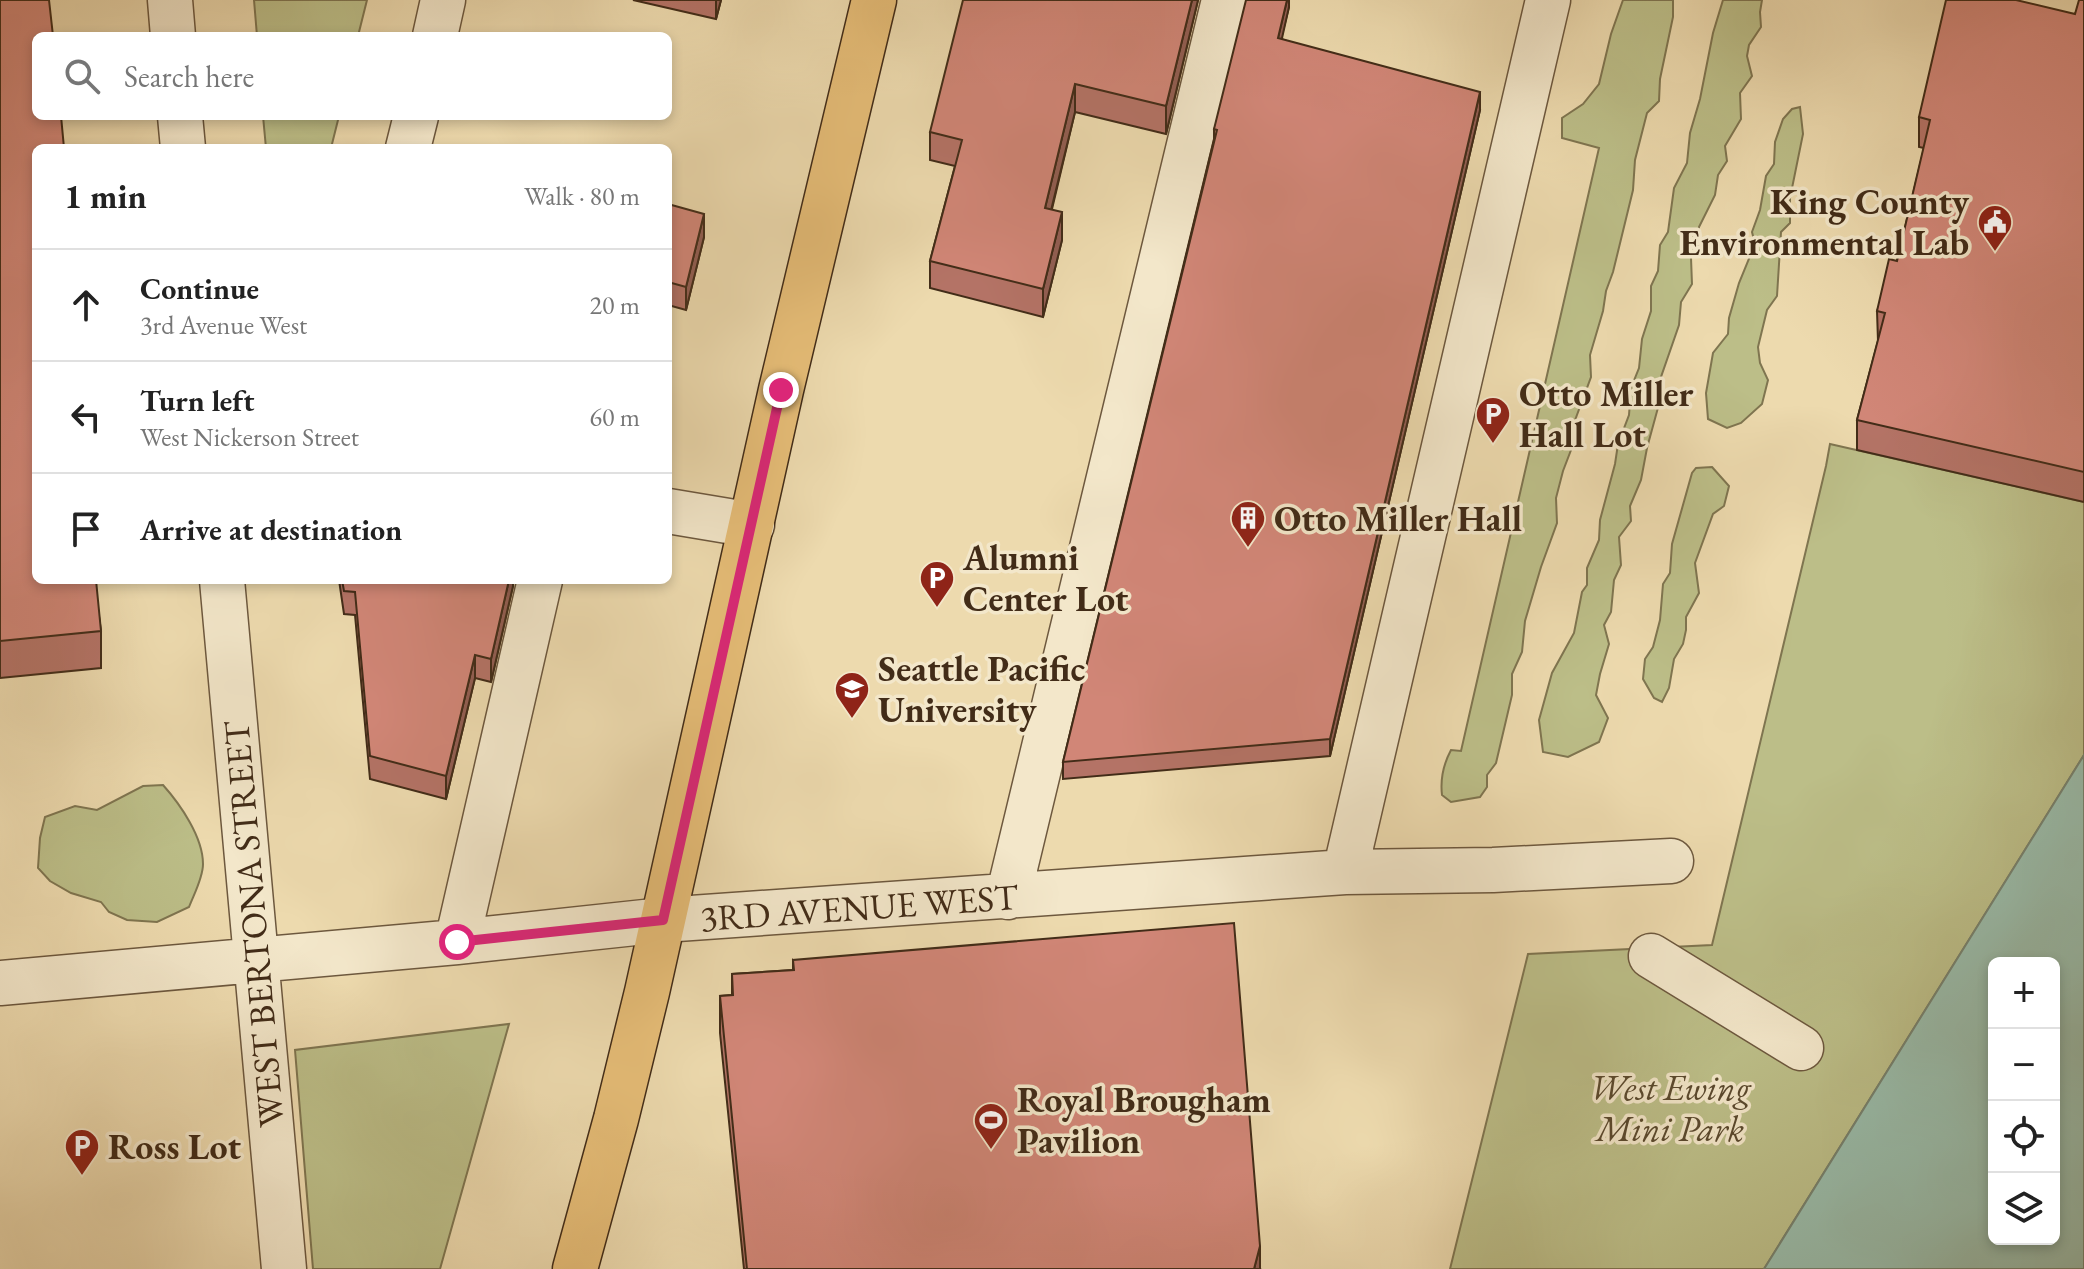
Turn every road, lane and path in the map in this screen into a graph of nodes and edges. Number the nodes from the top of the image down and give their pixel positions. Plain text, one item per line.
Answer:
1 (170, 0) edge
2 (443, 0) edge
3 (874, 0) edge
4 (1224, 0) edge
5 (1548, 0) edge
6 (173, 32) edge
7 (436, 32) edge
8 (180, 120) edge
9 (415, 120) edge
10 (183, 144) edge
11 (409, 144) edge
12 (672, 512) edge
13 (752, 525) junction
14 (222, 584) edge
15 (539, 584) edge
16 (1671, 861) dead end
17 (1345, 872) junction
18 (1008, 897) junction
19 (663, 920) junction
20 (457, 942) junction
21 (1651, 956) dead end
22 (257, 960) junction
23 (0, 983) edge
24 (1801, 1048) dead end
25 (284, 1269) edge
26 (575, 1269) edge

1 - 6 street
2 - 7 street
3 - 13 main road
4 - 18 street
5 - 17 street
8 - 10 street
9 - 11 street
12 - 13 street
13 - 19 main road
14 - 22 street, WEST BERTONA STREET
15 - 20 street
16 - 17 street, 3RD AVENUE WEST
17 - 18 street, 3RD AVENUE WEST
18 - 19 street, 3RD AVENUE WEST
19 - 20 street, 3RD AVENUE WEST
19 - 26 main road
20 - 22 street, 3RD AVENUE WEST
21 - 24 street
22 - 23 street, 3RD AVENUE WEST
22 - 25 street, WEST BERTONA STREET

